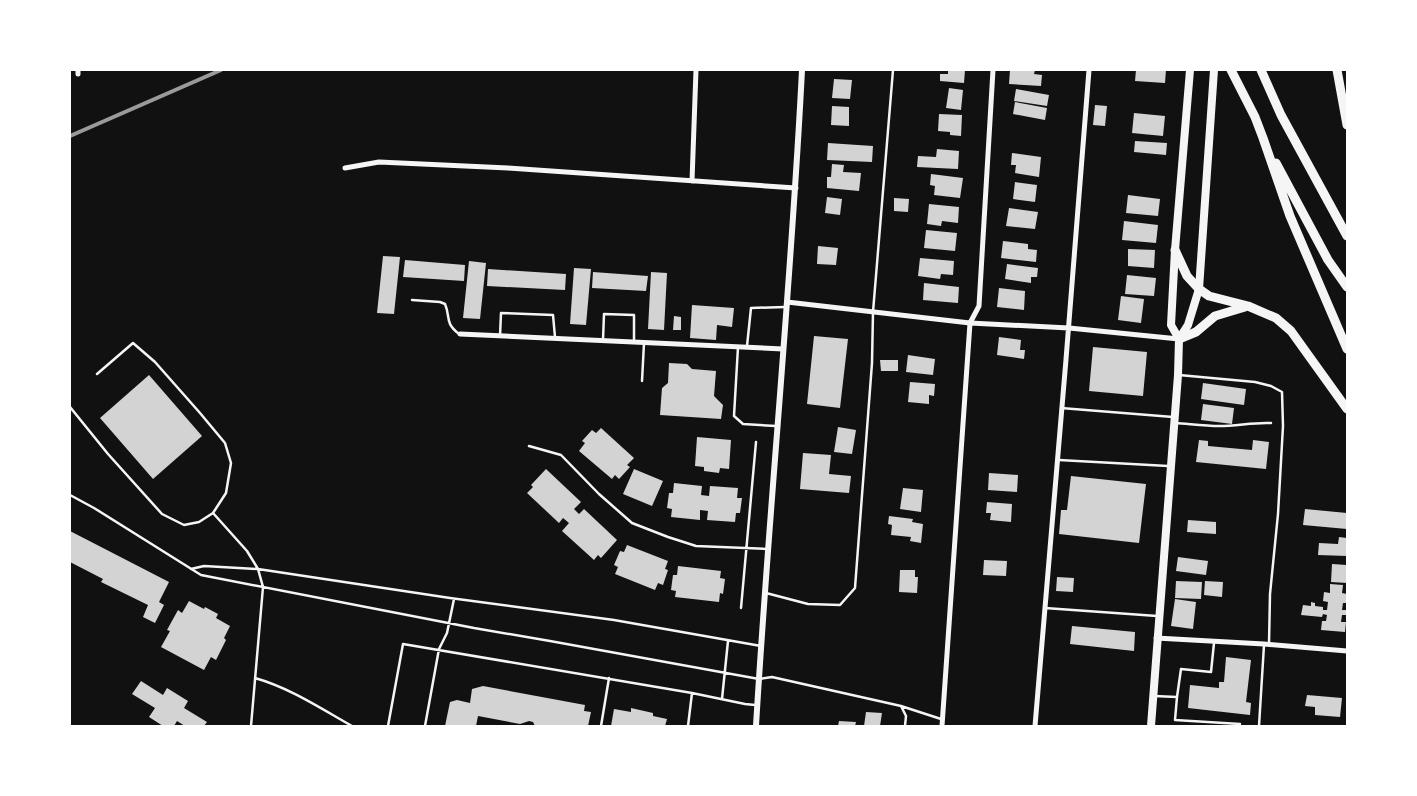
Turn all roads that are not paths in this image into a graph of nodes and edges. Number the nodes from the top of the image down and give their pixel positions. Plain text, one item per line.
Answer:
1 (696, 70) edge
2 (802, 70) edge
3 (893, 70) edge
4 (993, 70) edge
5 (1089, 70) edge
6 (1190, 70) edge
7 (1214, 70) edge
8 (1231, 70) edge
9 (1261, 70) edge
10 (1337, 70) edge
11 (1347, 125) edge
12 (1264, 138) junction
13 (346, 168) dead end
14 (692, 181) junction
15 (796, 188) junction
16 (1347, 236) edge
17 (1175, 250) junction
18 (1347, 287) edge
19 (1199, 289) junction
20 (412, 300) dead end
21 (787, 304) junction
22 (1248, 306) junction
23 (873, 312) junction
24 (970, 323) junction
25 (1069, 328) junction
26 (460, 334) joint
27 (500, 336) junction
28 (556, 339) junction
29 (1179, 339) junction
30 (604, 341) junction
31 (634, 342) junction
32 (644, 343) junction
33 (738, 347) junction
34 (747, 348) junction
35 (1347, 349) edge
36 (783, 350) junction
37 (97, 374) dead end
38 (1178, 375) junction
39 (642, 381) dead end
40 (70, 407) edge
41 (1062, 408) junction
42 (1347, 409) edge
43 (1174, 420) junction
44 (1271, 423) dead end
45 (777, 426) junction
46 (756, 442) dead end
47 (529, 446) dead end
48 (1056, 459) junction
49 (1170, 467) junction
50 (70, 495) edge
51 (213, 513) junction
52 (747, 548) junction
53 (768, 549) junction
54 (192, 569) junction
55 (258, 569) junction
56 (263, 587) junction
57 (765, 592) junction
58 (454, 599) junction
59 (741, 608) dead end
60 (1044, 608) junction
61 (1158, 616) junction
62 (450, 623) junction
63 (1156, 638) junction
64 (728, 641) junction
65 (1214, 641) junction
66 (1267, 644) junction
67 (761, 646) junction
68 (438, 649) junction
69 (1347, 651) edge
70 (726, 673) junction
71 (255, 678) junction
72 (609, 678) junction
73 (759, 679) junction
74 (692, 693) junction
75 (1153, 696) junction
76 (1177, 697) junction
77 (722, 699) junction
78 (757, 705) junction
79 (901, 706) junction
80 (943, 720) junction
81 (1240, 724) dead end
82 (251, 726) edge
83 (352, 726) edge
84 (388, 726) edge
85 (424, 726) edge
86 (601, 726) edge
87 (688, 726) edge
88 (756, 726) edge
89 (906, 726) edge
90 (942, 726) edge
91 (1035, 726) edge
92 (1151, 726) edge
93 (1259, 726) edge

1 - 14 street
2 - 15 street
3 - 23 lane
4 - 24 street
5 - 25 street
6 - 17 main road
7 - 19 main road
8 - 12 highway
9 - 16 highway
10 - 11 highway
12 - 18 highway
12 - 35 highway
13 - 14 street
14 - 15 street
15 - 21 street
17 - 19 highway
17 - 29 main road
19 - 22 highway
19 - 29 main road
20 - 26 lane
21 - 23 street
21 - 34 lane
21 - 36 street
22 - 29 highway
22 - 42 highway
23 - 24 street
23 - 57 lane
24 - 25 street
24 - 80 street
25 - 29 street
25 - 41 street
26 - 27 street
27 - 28 street
27 - 28 lane
28 - 30 street
29 - 38 main road
30 - 31 street
30 - 31 lane
31 - 32 street
32 - 33 street
32 - 39 lane
33 - 34 street
33 - 45 lane
34 - 36 street
36 - 45 street
37 - 51 lane
38 - 43 main road
38 - 66 lane
40 - 51 lane
41 - 43 lane
41 - 48 street
43 - 44 lane
43 - 49 main road
45 - 53 street
46 - 52 lane
47 - 52 lane
48 - 49 lane
48 - 60 street
49 - 61 main road
50 - 54 lane
51 - 55 lane
52 - 53 lane
52 - 59 lane
53 - 57 street
54 - 55 lane
54 - 56 lane
55 - 56 lane
55 - 58 lane
56 - 62 lane
56 - 71 lane
57 - 67 street
58 - 62 lane
58 - 64 lane
60 - 61 lane
60 - 91 street
61 - 63 main road
62 - 68 lane
62 - 70 lane
63 - 65 street
63 - 75 main road
64 - 67 lane
64 - 70 lane
65 - 66 street
65 - 76 lane
66 - 69 street
66 - 93 lane
67 - 73 street
68 - 72 lane
68 - 84 lane
68 - 85 lane
70 - 73 lane
70 - 77 lane
71 - 82 lane
71 - 83 lane
72 - 74 lane
72 - 86 lane
73 - 78 street
73 - 79 lane
74 - 77 lane
74 - 87 lane
75 - 76 lane
75 - 92 main road
76 - 81 lane
77 - 78 lane
78 - 88 street
79 - 80 lane
79 - 89 lane
80 - 90 street

